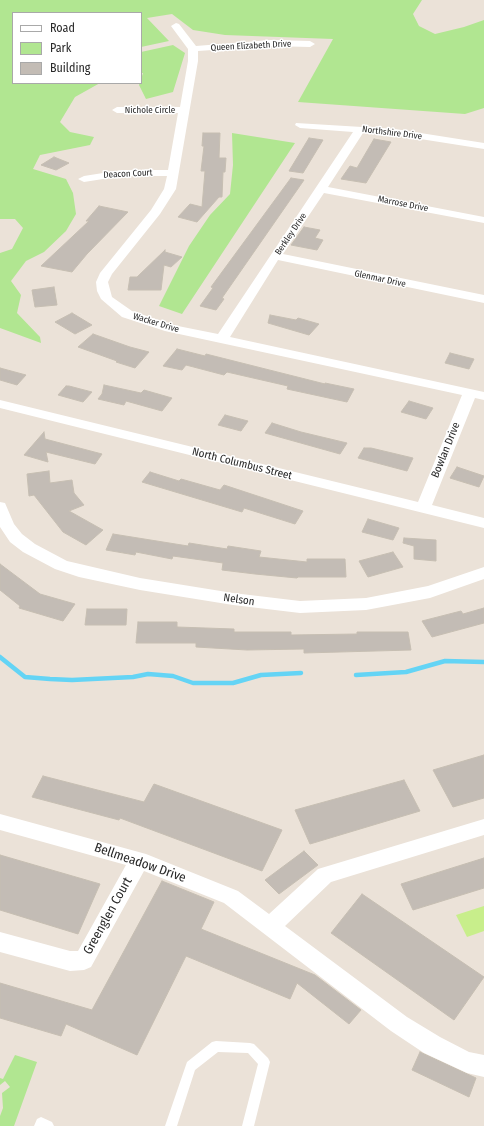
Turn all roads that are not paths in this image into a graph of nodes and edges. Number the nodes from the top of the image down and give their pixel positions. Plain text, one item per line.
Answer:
1 (176, 26) dead end
2 (310, 44) dead end
3 (193, 49) junction
4 (117, 110) dead end
5 (183, 110) junction
6 (300, 125) dead end
7 (360, 129) junction
8 (484, 146) edge
9 (172, 173) junction
10 (84, 179) dead end
11 (321, 189) junction
12 (484, 220) edge
13 (275, 256) junction
14 (484, 299) edge
15 (222, 338) junction
16 (477, 394) edge
17 (1, 406) edge
18 (0, 507) edge
19 (423, 508) junction
20 (484, 523) edge
21 (484, 574) edge
22 (0, 822) edge
23 (484, 827) edge
24 (139, 860) junction
25 (271, 926) junction
26 (0, 942) edge
27 (484, 1066) edge
28 (40, 1126) edge
29 (48, 1126) edge
30 (171, 1126) edge
31 (248, 1126) edge

1 - 3 street
2 - 3 street, Queen Elizabeth Drive
3 - 5 street, Wacker Drive
4 - 5 street, Nichole Circle
5 - 9 street, Wacker Drive
6 - 7 street, Northshire Drive
7 - 8 street, Northshire Drive
7 - 11 street, Berkley Drive
9 - 10 street, Deacon Court
9 - 15 street, Wacker Drive
11 - 12 street, Marrose Drive
11 - 13 street, Berkley Drive
13 - 14 street, Glenmar Drive
13 - 15 street, Berkley Drive
15 - 16 street, Wacker Drive
16 - 19 street, Bowlan Drive
17 - 19 street, North Columbus Street
18 - 21 street, Nelson
19 - 20 street, North Columbus Street
22 - 24 street, Bellmeadow Drive
23 - 25 street
24 - 25 street, Bellmeadow Drive
24 - 26 street, Greenglen Court
25 - 27 street, Bellmeadow Drive
28 - 29 lane
30 - 31 lane

